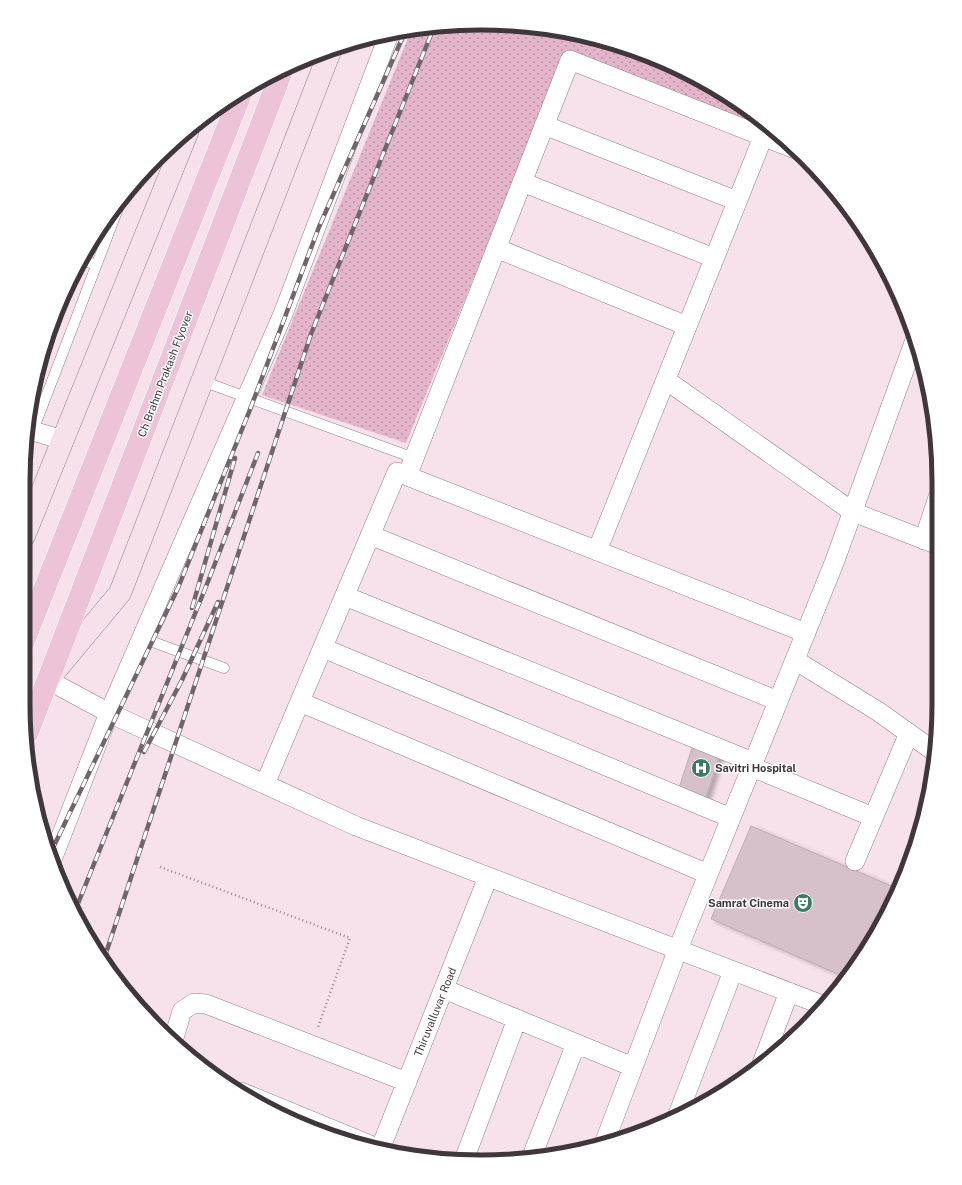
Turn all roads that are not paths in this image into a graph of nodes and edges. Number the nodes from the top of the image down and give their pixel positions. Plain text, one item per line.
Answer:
1 (387, 40) edge
2 (328, 57) edge
3 (279, 79) edge
4 (238, 101) edge
5 (544, 125) junction
6 (763, 136) junction
7 (778, 142) edge
8 (183, 143) edge
9 (522, 182) junction
10 (737, 201) junction
11 (114, 218) edge
12 (496, 248) junction
13 (714, 258) junction
14 (87, 262) edge
15 (96, 265) junction
16 (687, 326) junction
17 (912, 348) edge
18 (666, 380) junction
19 (202, 381) junction
20 (248, 398) junction
21 (33, 431) joint
22 (63, 440) junction
23 (414, 458) junction
24 (407, 476) junction
25 (853, 512) junction
26 (30, 521) edge
27 (370, 535) junction
28 (931, 542) edge
29 (597, 551) junction
30 (345, 596) junction
31 (30, 626) edge
32 (806, 633) junction
33 (142, 638) junction
34 (323, 648) junction
35 (795, 660) junction
36 (224, 668) dead end
37 (48, 680) junction
38 (778, 701) junction
39 (300, 702) junction
40 (109, 713) junction
41 (31, 724) edge
42 (909, 733) junction
43 (930, 748) edge
44 (752, 765) junction
45 (265, 784) junction
46 (874, 817) junction
47 (731, 818) junction
48 (55, 852) edge
49 (855, 861) dead end
50 (708, 874) junction
51 (488, 877) junction
52 (678, 949) junction
53 (733, 971) junction
54 (444, 989) junction
55 (789, 992) junction
56 (818, 1003) edge
57 (518, 1019) junction
58 (176, 1035) edge
59 (576, 1044) junction
60 (766, 1054) edge
61 (633, 1067) junction
62 (407, 1082) junction
63 (679, 1108) edge
64 (291, 1113) edge
65 (335, 1131) edge
66 (606, 1137) edge
67 (382, 1144) edge
68 (534, 1152) edge
69 (466, 1154) edge

1 - 20 street
2 - 19 street
3 - 37 main road, Ch Brahm Prakash Flyover
4 - 31 main road
5 - 6 street
5 - 9 street
5 - 10 street
6 - 7 street
6 - 10 street
8 - 22 street
9 - 12 street
9 - 13 street
10 - 13 street
11 - 15 lane
12 - 16 street
12 - 23 street
13 - 16 street
14 - 15 lane
15 - 21 lane
16 - 18 street
17 - 25 street
18 - 25 street
18 - 29 street
19 - 20 lane
19 - 37 street
20 - 23 lane
20 - 33 street
21 - 22 street
22 - 26 street
23 - 24 street
24 - 27 street
24 - 29 street
25 - 28 street
25 - 32 street
27 - 30 street
27 - 38 street
29 - 32 street
30 - 34 street
30 - 44 street
32 - 35 street
33 - 36 lane
33 - 40 street
34 - 39 street
34 - 47 street
35 - 38 street
35 - 42 street
37 - 40 street
37 - 41 main road, Ch Brahm Prakash Flyover
38 - 44 street
39 - 45 street
39 - 50 street
40 - 45 street
40 - 48 street
42 - 43 street
42 - 46 street
44 - 46 street
44 - 47 street
45 - 51 street
46 - 49 street
47 - 50 street
50 - 52 street
51 - 52 street
51 - 54 street, Thiruvalluvar Road
52 - 53 street
52 - 61 street
53 - 55 street
53 - 63 street
54 - 57 street
54 - 62 street, Thiruvalluvar Road
55 - 56 street
55 - 60 street
57 - 59 street
57 - 69 street
58 - 62 street
59 - 61 street
59 - 68 street
61 - 66 street
62 - 67 street, Thiruvalluvar Road
64 - 65 street

